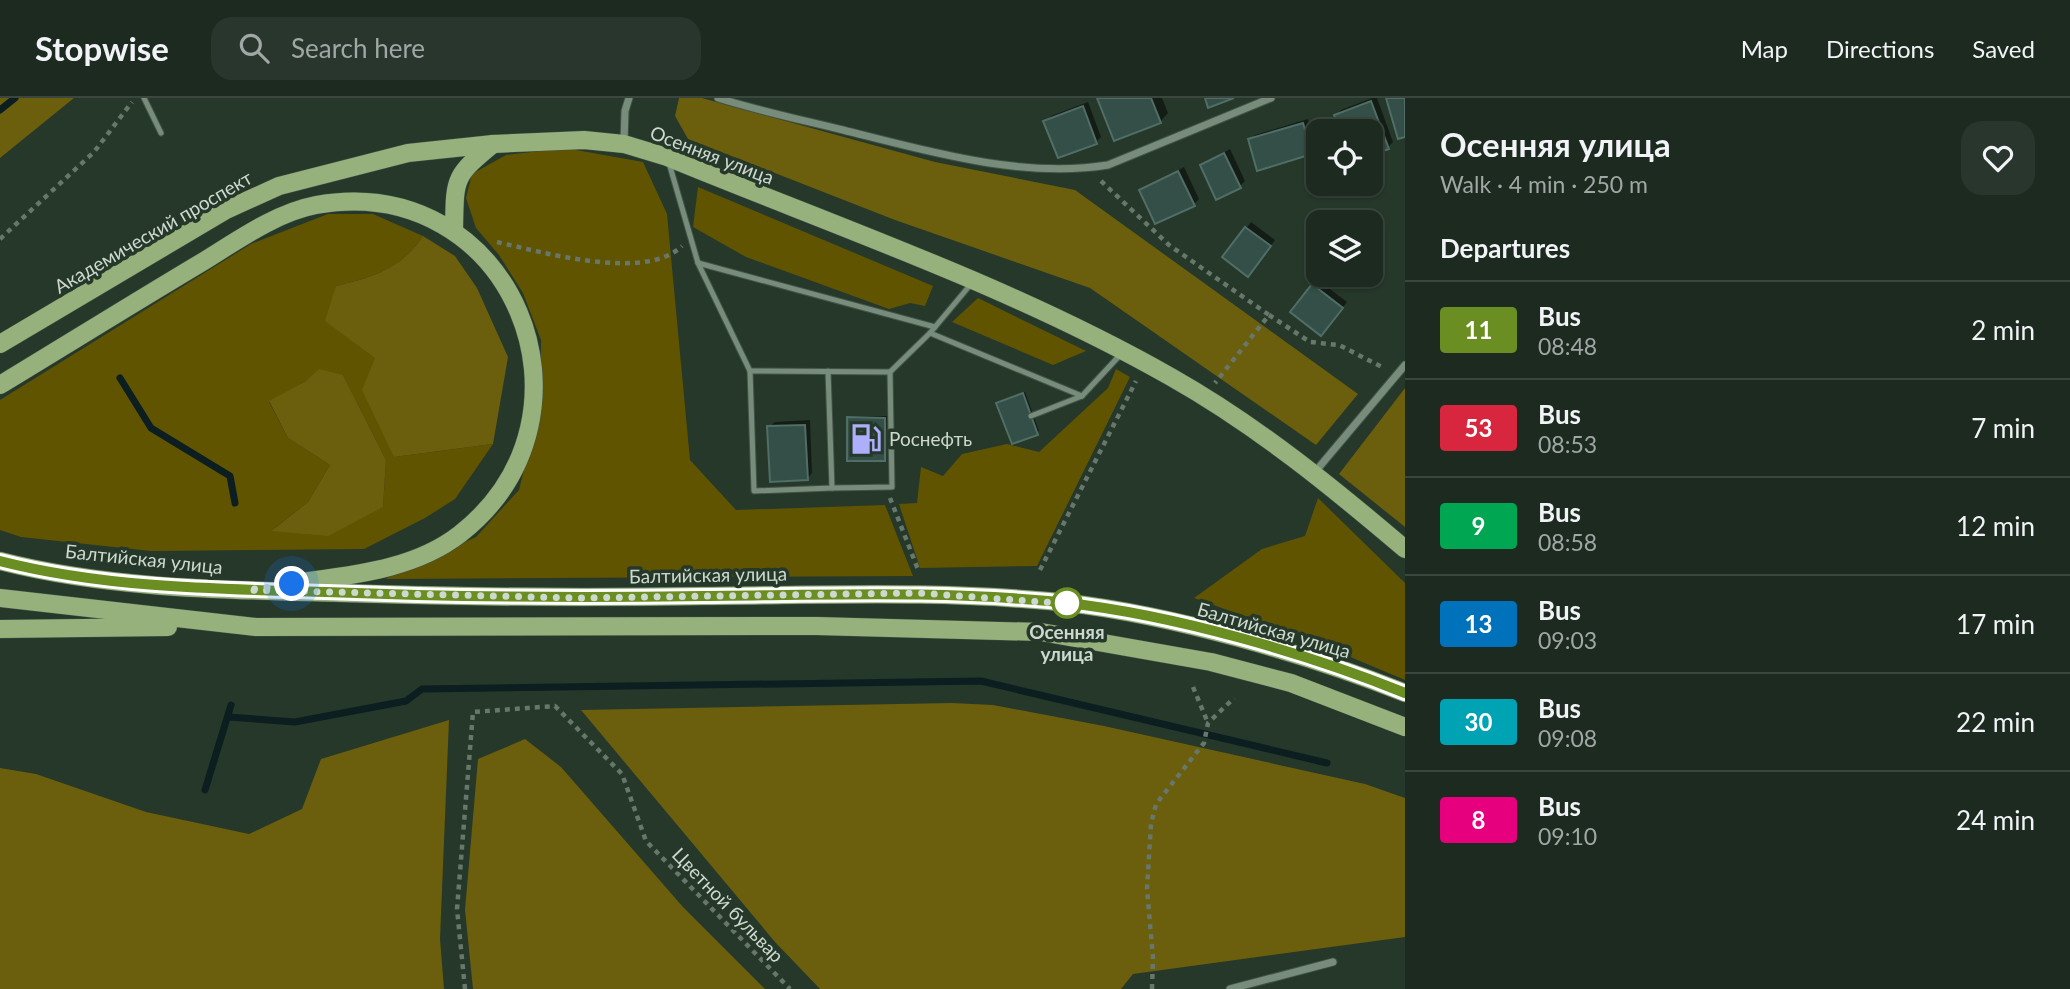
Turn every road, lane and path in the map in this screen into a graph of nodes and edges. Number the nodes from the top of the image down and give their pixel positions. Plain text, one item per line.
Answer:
1 (134, 98) edge
2 (144, 98) edge
3 (629, 98) edge
4 (718, 98) edge
5 (1271, 98) edge
6 (161, 133) dead end
7 (493, 144) junction
8 (624, 144) junction
9 (667, 157) junction
10 (1088, 168) junction
11 (686, 223) junction
12 (456, 232) junction
13 (0, 239) edge
14 (698, 264) junction
15 (975, 279) junction
16 (1269, 315) junction
17 (935, 327) junction
18 (930, 333) junction
19 (0, 344) edge
20 (1124, 351) junction
21 (1405, 365) edge
22 (750, 371) junction
23 (828, 371) junction
24 (890, 372) junction
25 (1398, 374) junction
26 (1136, 380) dead end
27 (1213, 384) dead end
28 (0, 385) edge
29 (1082, 396) junction
30 (1031, 416) dead end
31 (1315, 473) junction
32 (886, 487) junction
33 (831, 488) junction
34 (1405, 549) edge
35 (0, 561) edge
36 (1040, 570) dead end
37 (919, 572) dead end
38 (248, 590) junction
39 (0, 598) edge
40 (256, 627) junction
41 (0, 629) edge
42 (1194, 687) dead end
43 (1405, 693) edge
44 (1234, 698) dead end
45 (1208, 723) junction
46 (1405, 727) edge
47 (1333, 962) dead end
48 (465, 989) edge
49 (790, 989) edge
50 (1152, 989) edge
51 (1230, 989) edge

1 - 13 path
2 - 6 lane
3 - 8 street
4 - 10 street
5 - 10 street
7 - 8 main road, Академический проспект
7 - 12 main road
7 - 19 main road, Академический проспект
8 - 9 main road, Осенняя улица
9 - 11 lane
9 - 15 main road, Осенняя улица
10 - 16 path
11 - 12 path
11 - 14 lane
12 - 28 main road
12 - 38 main road
14 - 17 lane
14 - 22 lane
15 - 17 lane
15 - 20 main road, Осенняя улица
16 - 25 path
16 - 27 path
17 - 18 lane
18 - 24 lane
18 - 29 lane
20 - 29 lane
20 - 31 main road, Осенняя улица
21 - 25 street
22 - 23 lane
22 - 33 lane
23 - 24 lane
23 - 33 lane
24 - 32 lane
25 - 31 street
26 - 36 path
29 - 30 lane
31 - 34 main road, Осенняя улица
32 - 33 lane
32 - 37 path
35 - 38 main road, Балтийская улица
38 - 43 main road, Балтийская улица
39 - 40 main road
40 - 41 main road
40 - 46 main road
42 - 45 path
44 - 45 path
45 - 50 path
47 - 51 street
48 - 49 path, Цветной бульвар

